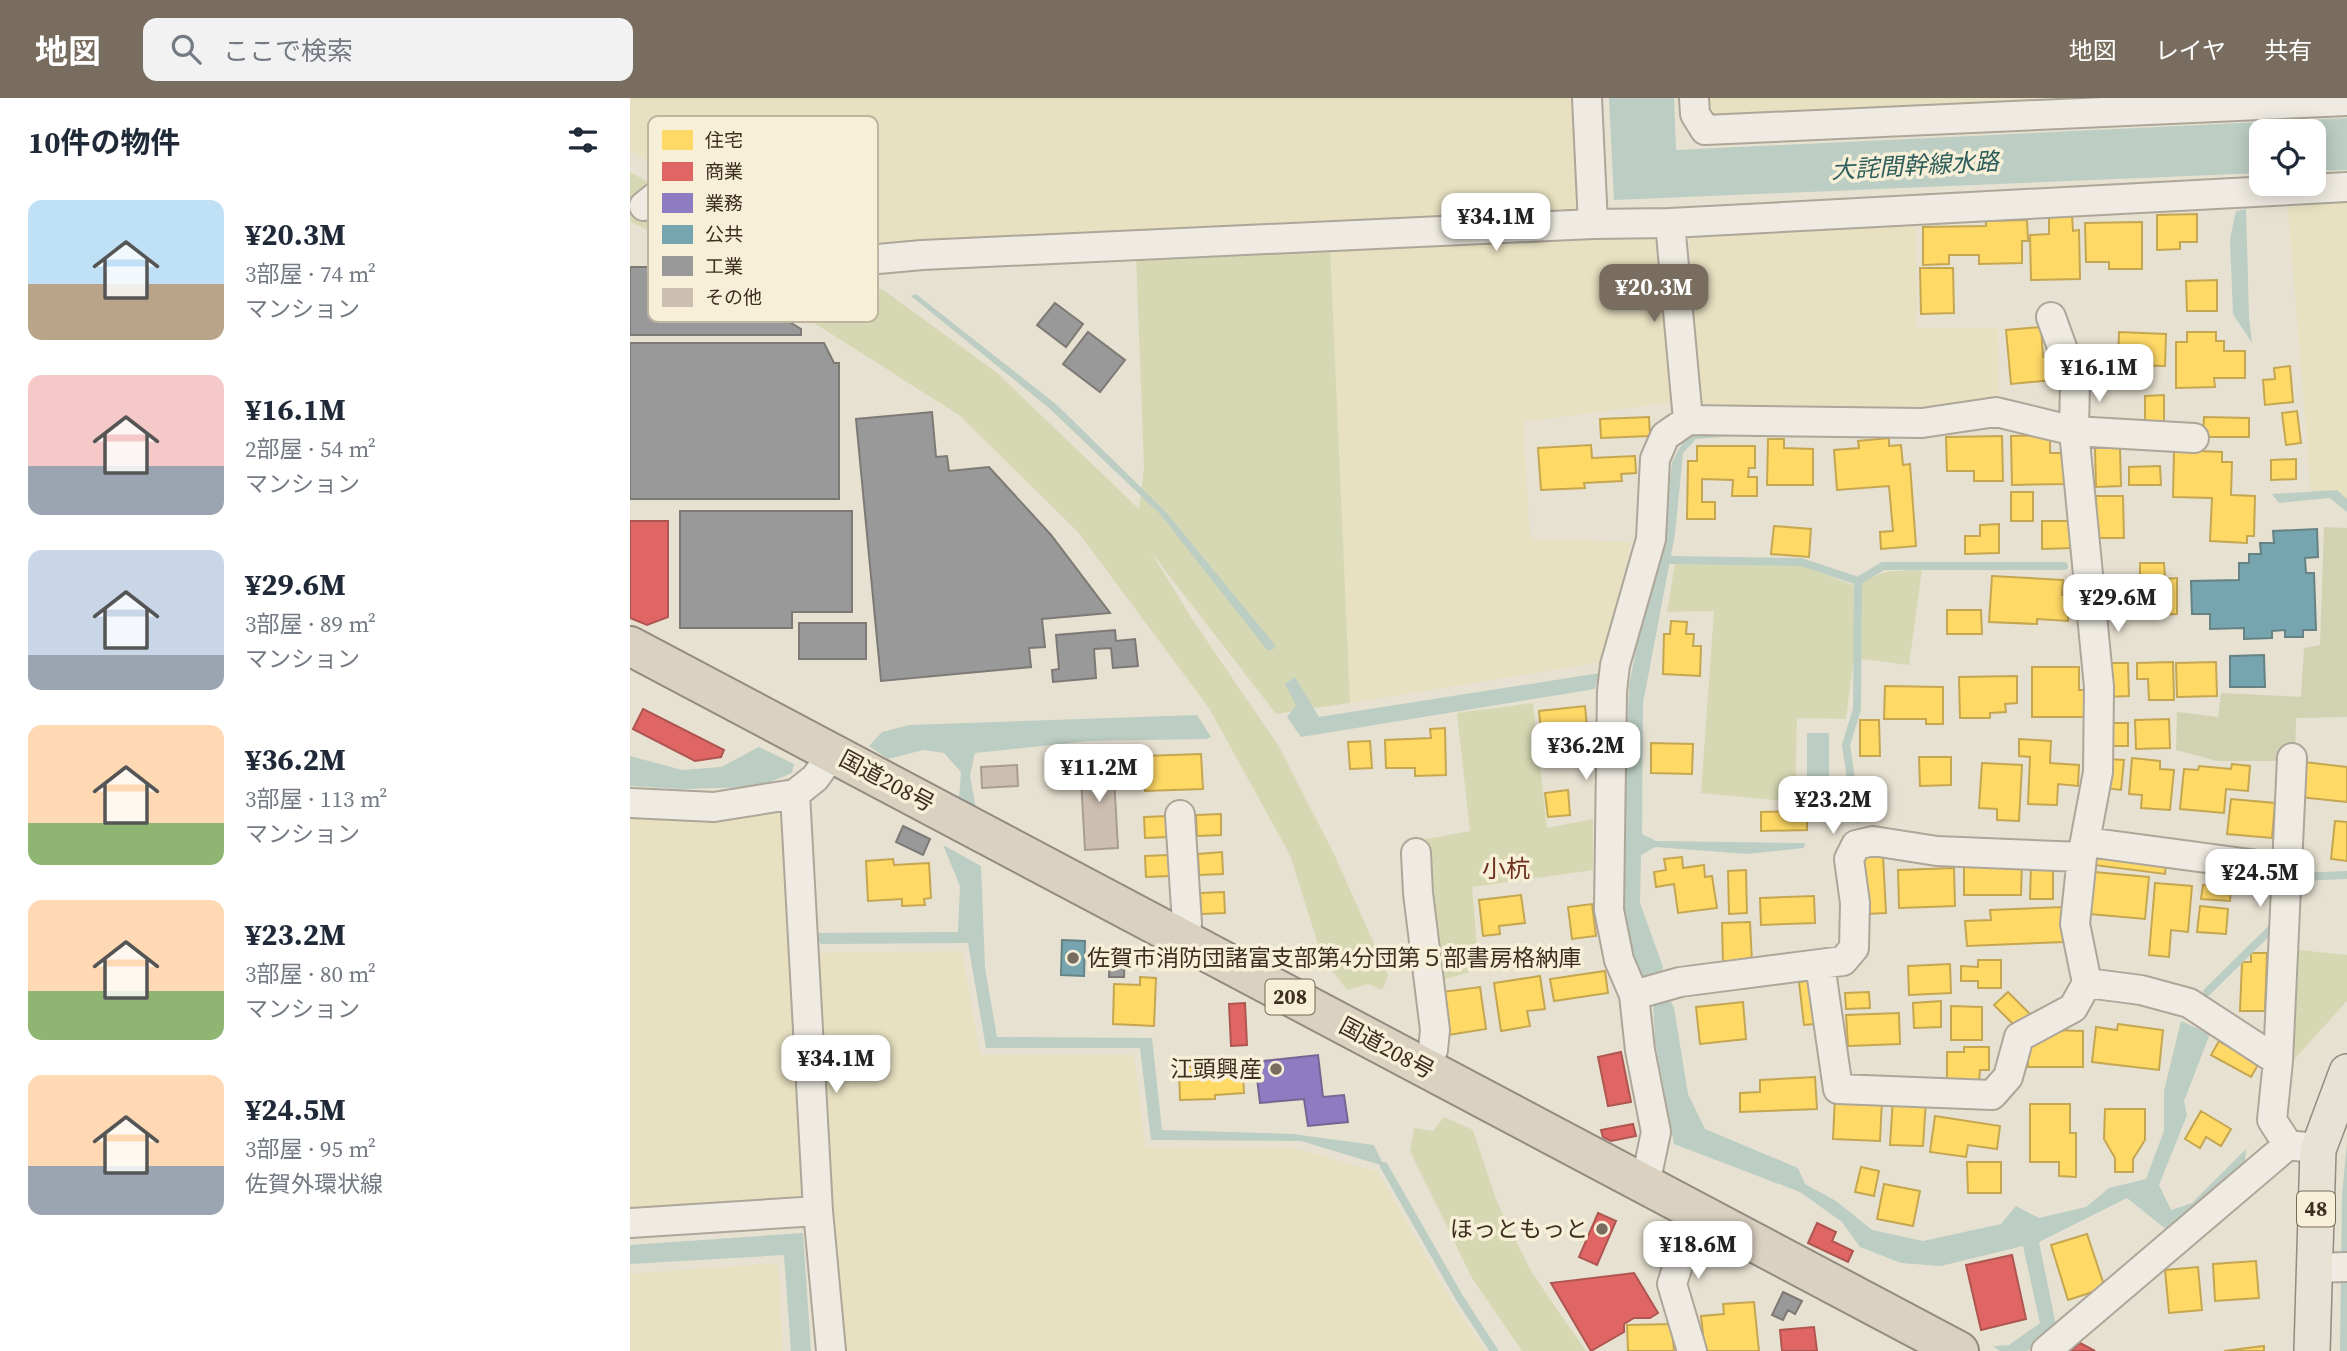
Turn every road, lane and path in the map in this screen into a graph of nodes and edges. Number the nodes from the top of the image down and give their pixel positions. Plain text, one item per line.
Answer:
1 (1587, 98) edge
2 (1694, 98) edge
3 (2347, 101) edge
4 (2347, 187) edge
5 (648, 203) edge
6 (644, 206) dead end
7 (1670, 223) junction
8 (1593, 224) junction
9 (878, 258) edge
10 (2051, 317) dead end
11 (1688, 420) junction
12 (2074, 431) junction
13 (2194, 438) dead end
14 (630, 646) edge
15 (834, 752) junction
16 (2292, 758) dead end
17 (795, 794) junction
18 (630, 803) edge
19 (1180, 815) dead end
20 (2084, 850) junction
21 (1416, 853) dead end
22 (2287, 869) junction
23 (1181, 939) junction
24 (1820, 964) junction
25 (2087, 983) junction
26 (1634, 995) junction
27 (2278, 1061) junction
28 (1423, 1068) junction
29 (2347, 1072) edge
30 (2303, 1147) junction
31 (1645, 1185) junction
32 (818, 1211) junction
33 (1695, 1212) junction
34 (630, 1223) edge
35 (2332, 1268) edge
36 (1954, 1349) edge
37 (831, 1351) edge
38 (1692, 1351) edge
39 (2046, 1351) edge
40 (2312, 1351) edge

1 - 8 street
2 - 3 street
4 - 7 street
5 - 6 street
7 - 8 street
7 - 11 street
8 - 9 street
10 - 12 street
11 - 12 street
11 - 26 street
12 - 13 street
12 - 20 street
14 - 15 highway, 国道208号 / 208
15 - 17 street
15 - 23 highway, 国道208号 / 208
16 - 22 street
17 - 18 street
17 - 32 street
19 - 23 street
20 - 22 street
20 - 24 street
20 - 25 street
21 - 28 street
22 - 27 street
23 - 28 highway, 国道208号 / 208
24 - 25 street
24 - 26 street
25 - 27 street
26 - 31 street
27 - 30 street
28 - 31 highway, 国道208号 / 208
29 - 30 main road, 48
30 - 35 main road, 48
30 - 39 street
31 - 33 highway, 国道208号 / 208
32 - 34 street
32 - 37 street
33 - 36 highway, 国道208号 / 208
33 - 38 street
35 - 40 main road, 48

